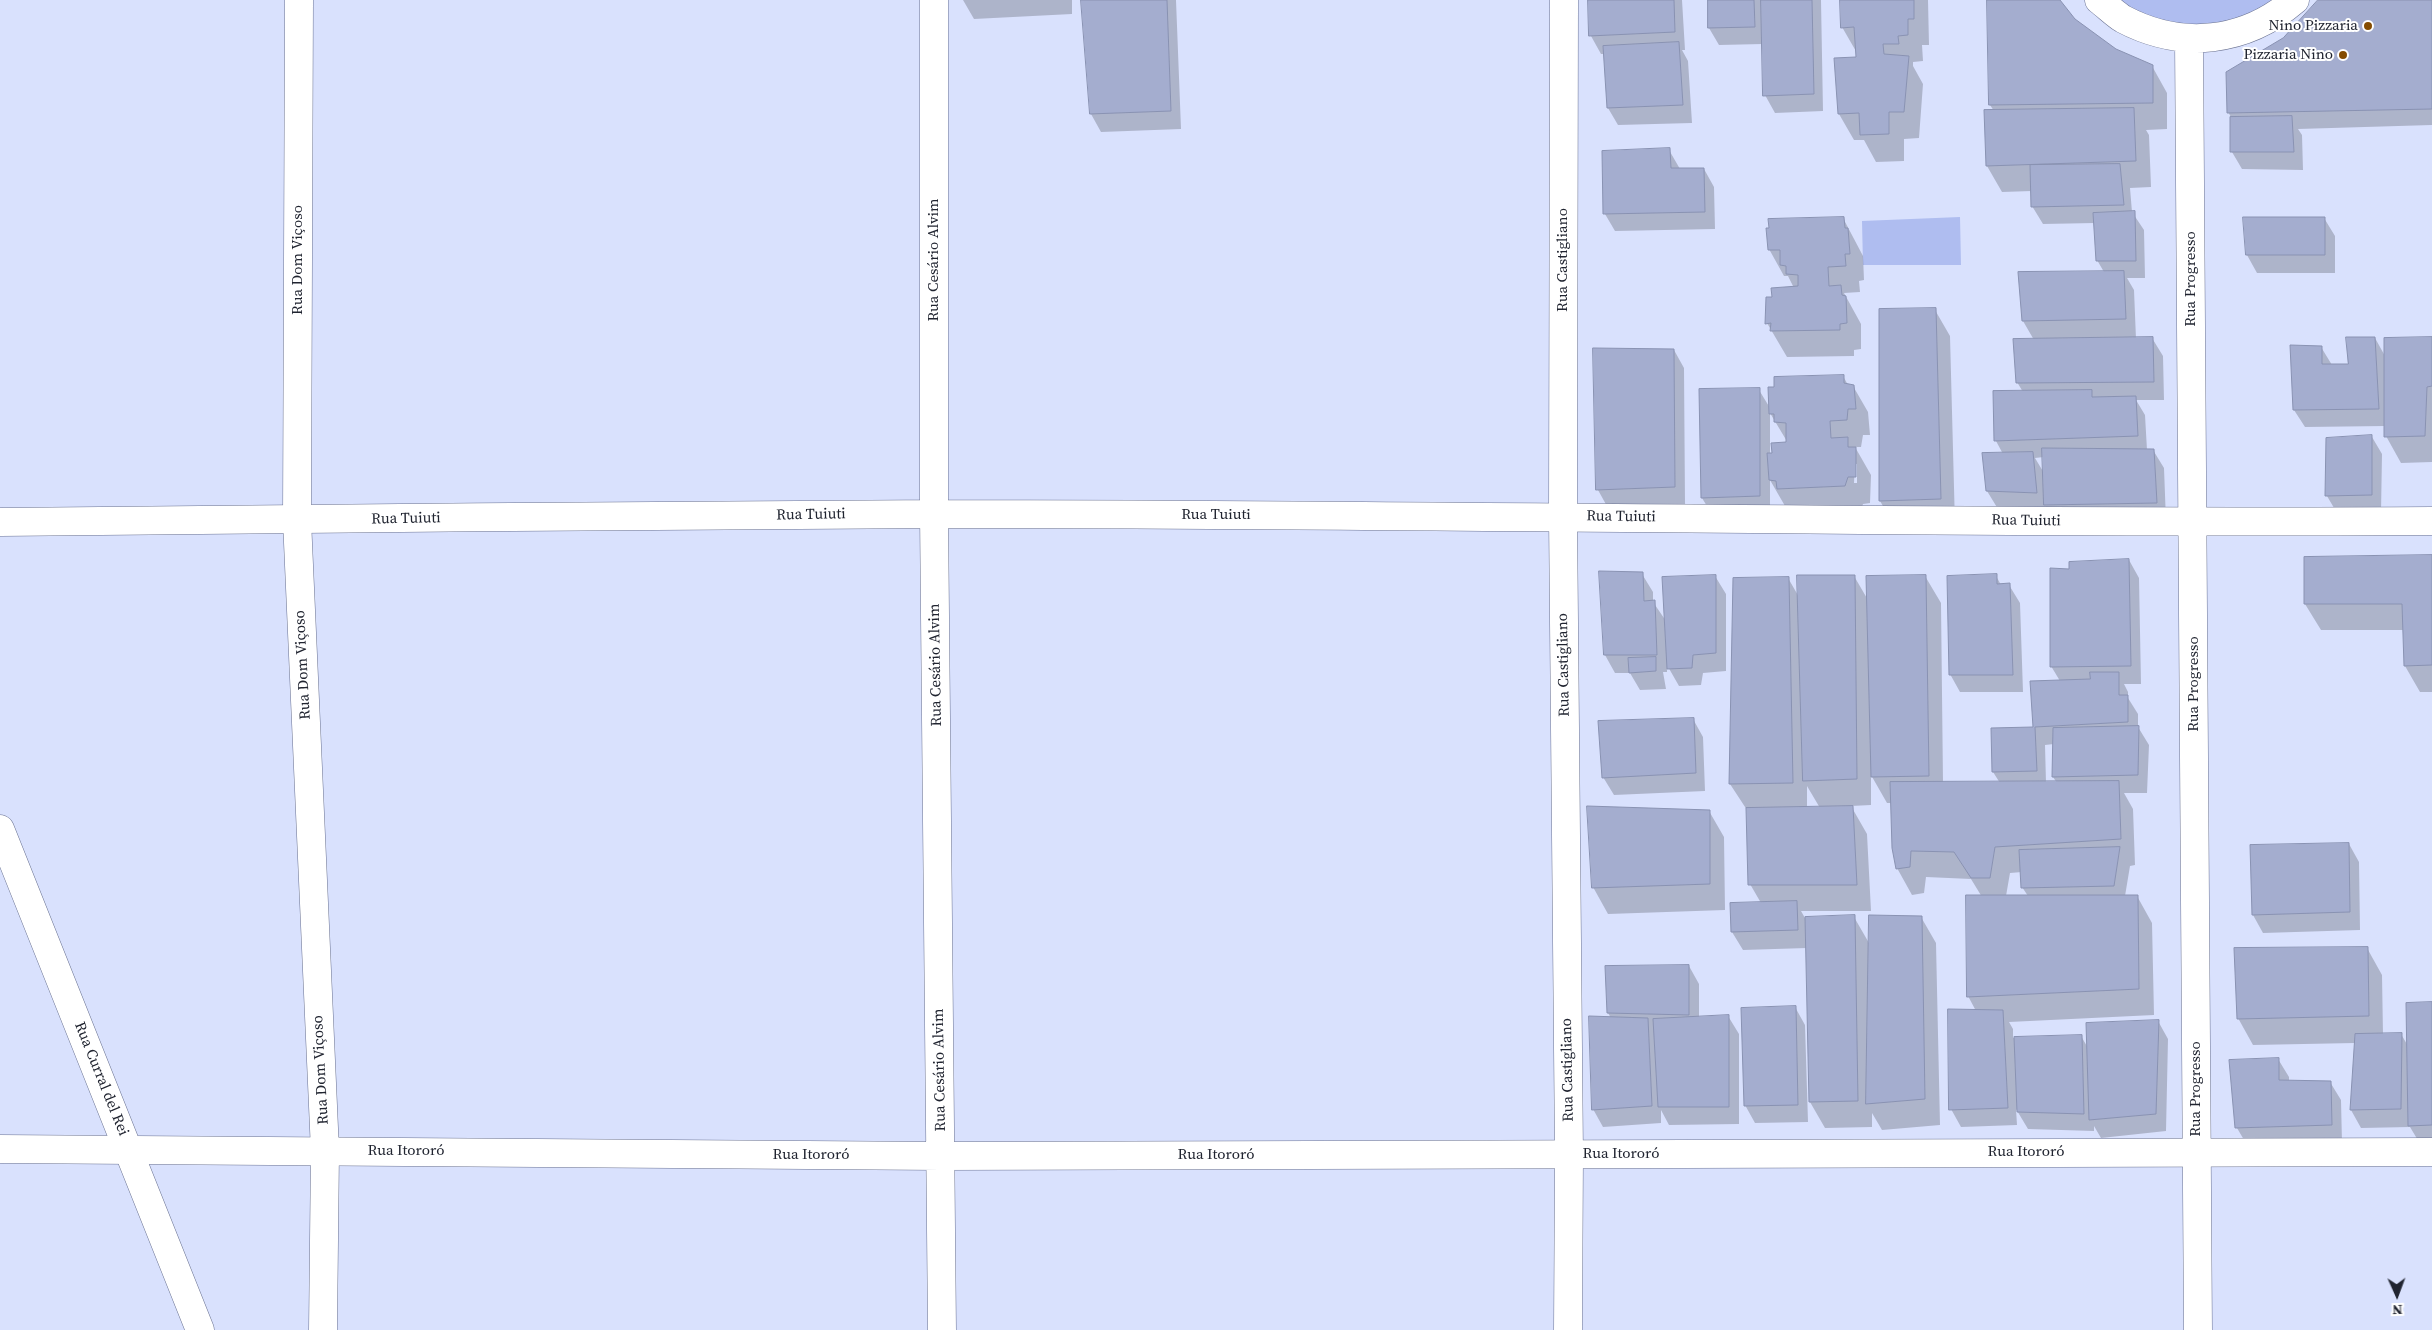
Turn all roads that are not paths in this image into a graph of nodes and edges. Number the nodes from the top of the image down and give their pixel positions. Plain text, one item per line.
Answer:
1 (299, 0) edge
2 (934, 0) edge
3 (1564, 0) edge
4 (2099, 0) edge
5 (2295, 0) edge
6 (2189, 39) junction
7 (934, 514) junction
8 (1563, 516) junction
9 (296, 520) junction
10 (2432, 521) edge
11 (0, 522) edge
12 (2193, 522) junction
13 (0, 829) edge
14 (0, 1149) edge
15 (130, 1150) junction
16 (325, 1151) junction
17 (2196, 1151) junction
18 (2432, 1152) edge
19 (1569, 1154) junction
20 (941, 1156) junction
21 (200, 1330) edge
22 (323, 1330) edge
23 (942, 1330) edge
24 (1568, 1330) edge
25 (2198, 1330) edge

1 - 9 street, Rua Dom Viçoso
2 - 7 street, Rua Cesário Alvim
3 - 8 street, Rua Castigliano
4 - 6 street
5 - 6 street
6 - 12 street, Rua Progresso
7 - 8 street, Rua Tuiuti
7 - 9 street, Rua Tuiuti
7 - 20 street, Rua Cesário Alvim
8 - 12 street, Rua Tuiuti
8 - 19 street, Rua Castigliano
9 - 11 street, Rua Tuiuti
9 - 16 street, Rua Dom Viçoso
10 - 12 street, Rua Tuiuti
12 - 17 street, Rua Progresso
13 - 15 street, Rua Curral del Rei
14 - 15 street, Rua Itororó
15 - 16 street, Rua Itororó
15 - 21 street, Rua Curral del Rei
16 - 20 street, Rua Itororó
16 - 22 street, Rua Dom Viçoso
17 - 18 street, Rua Itororó
17 - 19 street, Rua Itororó
17 - 25 street, Rua Progresso
19 - 20 street, Rua Itororó
19 - 24 street, Rua Castigliano
20 - 23 street, Rua Cesário Alvim

